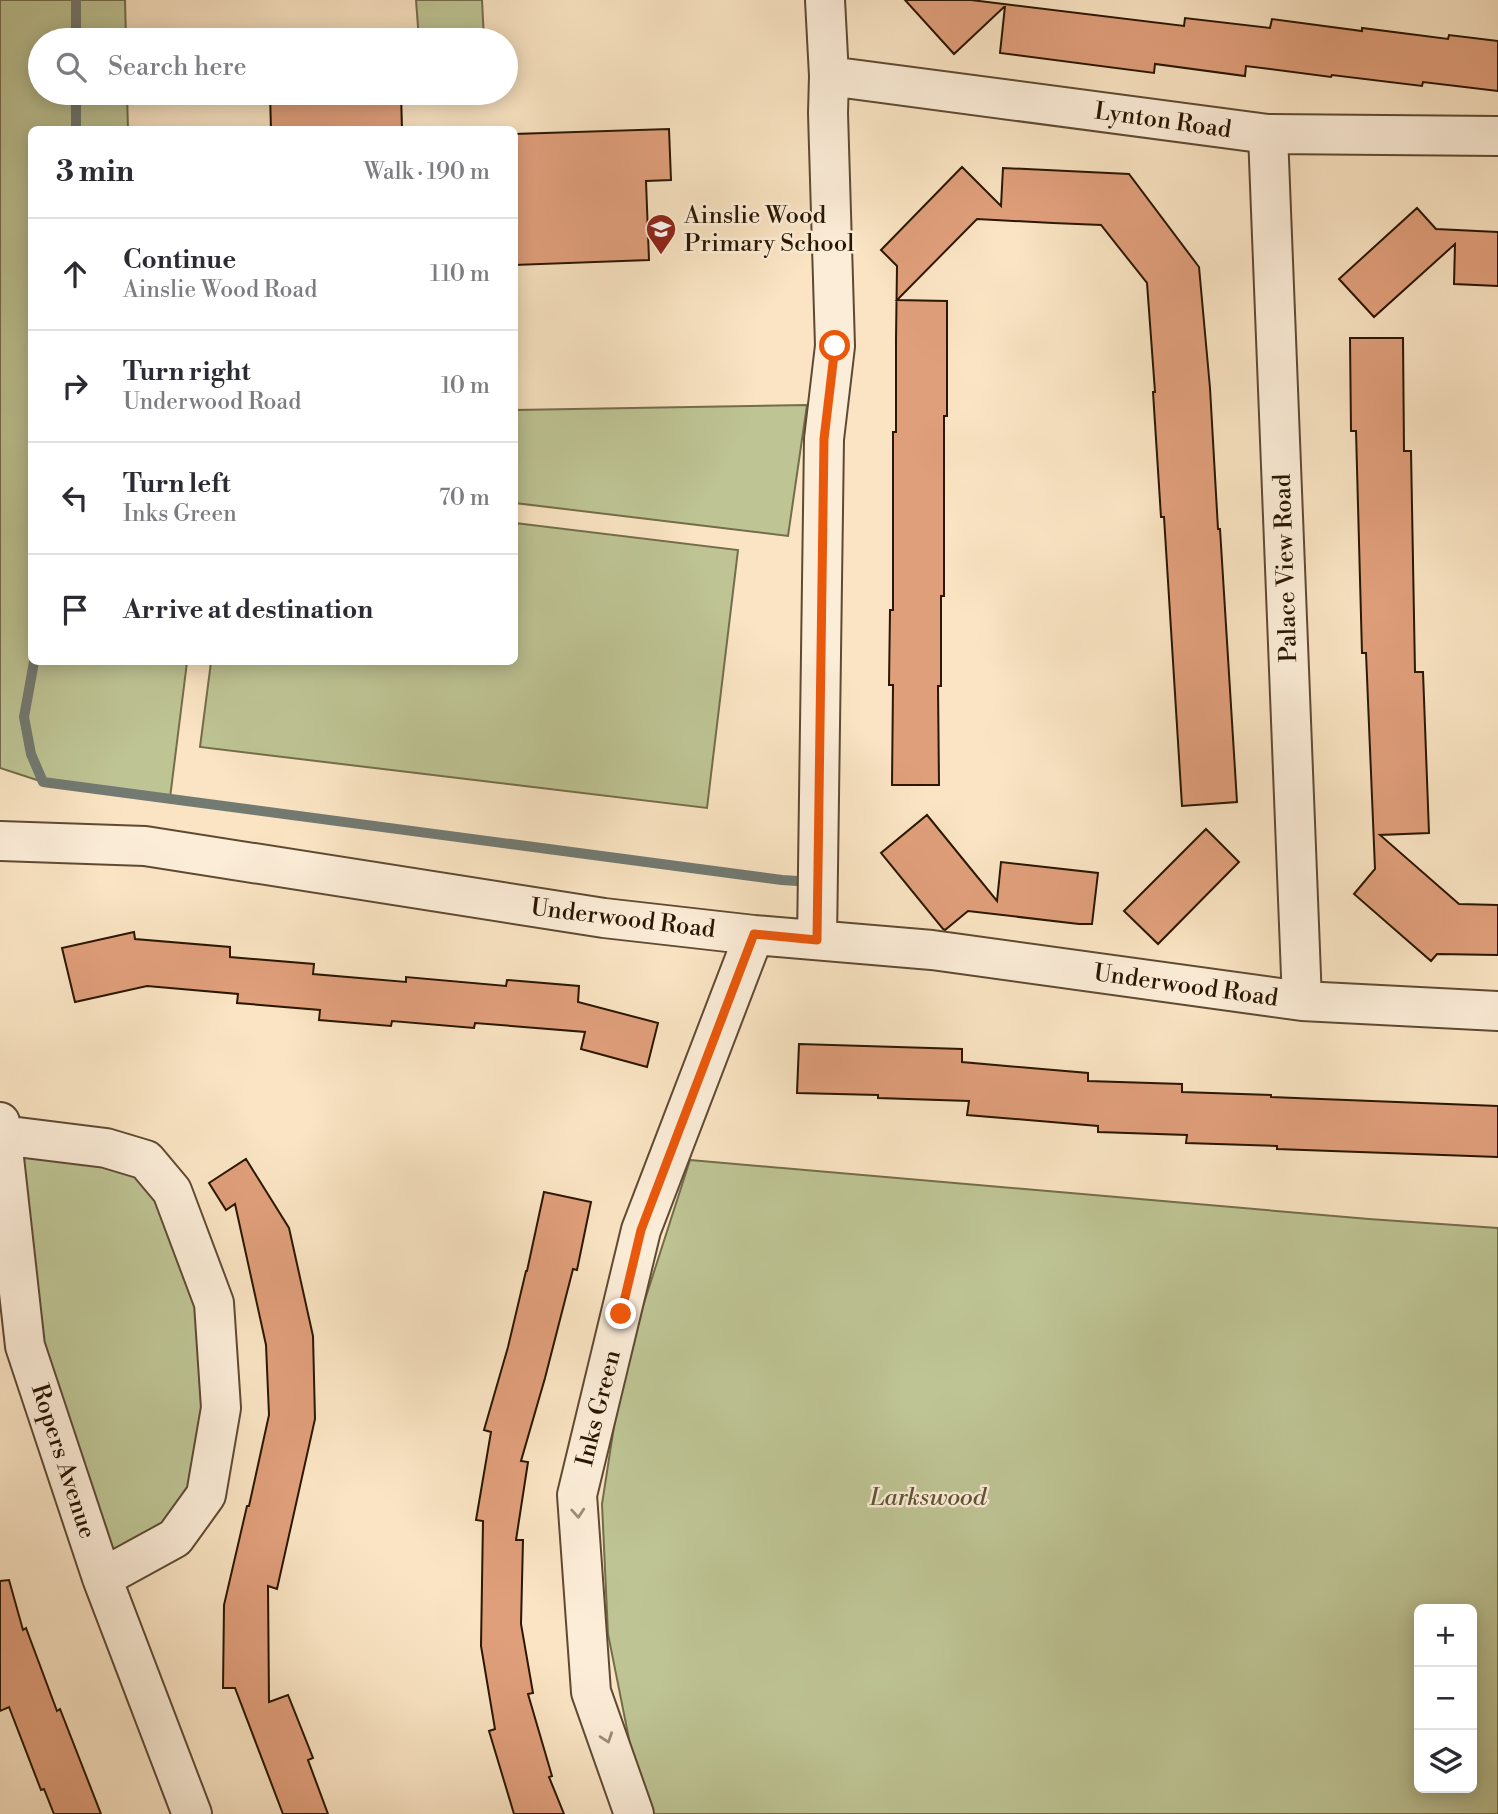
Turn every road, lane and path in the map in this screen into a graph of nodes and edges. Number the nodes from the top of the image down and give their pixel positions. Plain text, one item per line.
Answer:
1 (825, 0) edge
2 (829, 76) junction
3 (1268, 134) junction
4 (1498, 136) edge
5 (0, 841) edge
6 (754, 934) junction
7 (817, 940) junction
8 (1302, 1001) junction
9 (1498, 1011) edge
10 (1, 1128) edge
11 (102, 1578) junction
12 (192, 1814) edge
13 (634, 1814) edge

1 - 2 street
2 - 3 street, Lynton Road
2 - 7 street
3 - 4 street, Lynton Road
3 - 8 street, Palace View Road
5 - 6 street, Underwood Road
6 - 7 street, Underwood Road
6 -> 13 street, Inks Green
7 - 8 street, Underwood Road
8 - 9 street, Underwood Road
10 - 11 street, Ropers Avenue
10 - 11 street, Ropers Avenue
11 - 12 street, Ropers Avenue

